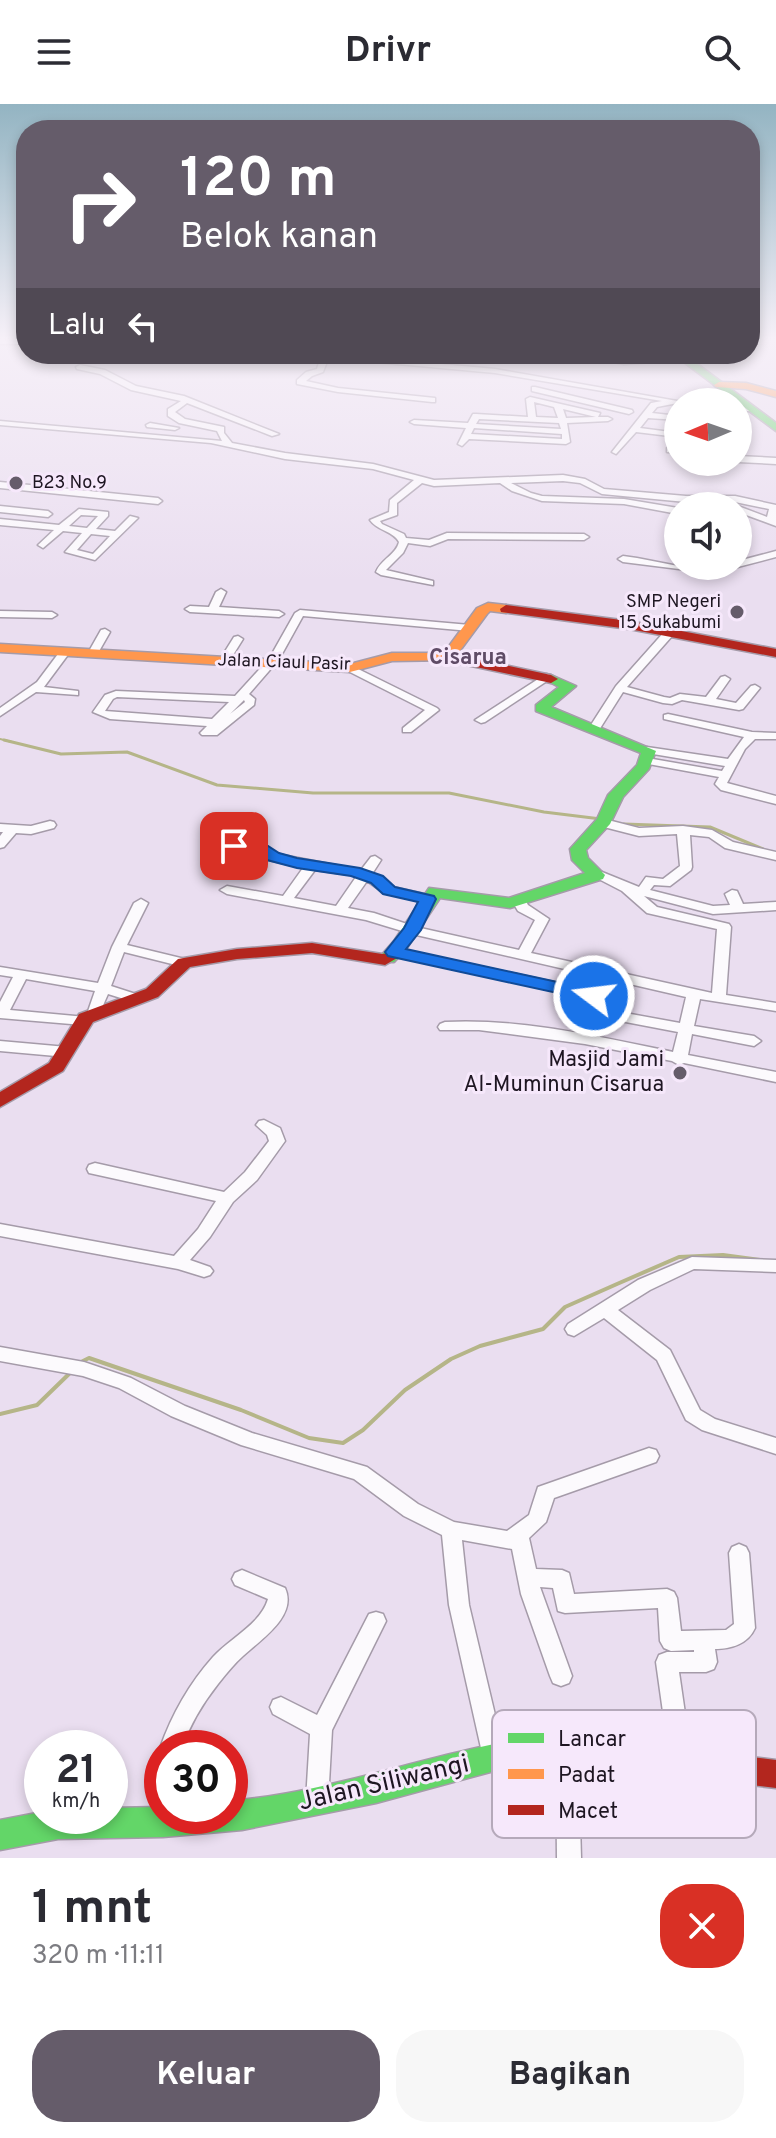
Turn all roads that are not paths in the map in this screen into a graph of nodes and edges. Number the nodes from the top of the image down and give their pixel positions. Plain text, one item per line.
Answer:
1 (176, 419) edge
2 (230, 419) edge
3 (532, 419) joint
4 (607, 419) edge
5 (643, 419) edge
6 (472, 421) junction
7 (563, 421) junction
8 (238, 422) junction
9 (414, 422) dead end
10 (0, 423) edge
11 (179, 424) junction
12 (150, 425) dead end
13 (636, 430) junction
14 (664, 433) edge
15 (275, 434) dead end
16 (567, 436) junction
17 (222, 437) junction
18 (616, 452) dead end
19 (752, 458) edge
20 (776, 461) edge
21 (420, 480) junction
22 (503, 481) junction
23 (0, 485) edge
24 (552, 485) dead end
25 (158, 501) dead end
26 (579, 502) junction
27 (0, 509) edge
28 (664, 509) edge
29 (752, 514) edge
30 (133, 518) dead end
31 (0, 522) edge
32 (774, 522) edge
33 (37, 525) junction
34 (64, 528) junction
35 (90, 531) junction
36 (117, 534) junction
37 (584, 537) dead end
38 (403, 540) junction
39 (43, 545) dead end
40 (776, 554) edge
41 (623, 559) dead end
42 (752, 560) edge
43 (664, 565) edge
44 (430, 583) dead end
45 (221, 592) dead end
46 (282, 599) dead end
47 (190, 609) dead end
48 (213, 610) junction
49 (0, 614) edge
50 (279, 614) junction
51 (52, 615) dead end
52 (294, 624) junction
53 (470, 628) junction
54 (105, 632) dead end
55 (669, 633) junction
56 (238, 639) dead end
57 (0, 648) edge
58 (65, 652) junction
59 (93, 653) junction
60 (776, 653) edge
61 (448, 657) junction
62 (274, 658) junction
63 (224, 661) junction
64 (350, 668) junction
65 (546, 677) junction
66 (725, 679) dead end
67 (620, 688) junction
68 (755, 688) dead end
69 (34, 689) junction
70 (74, 693) dead end
71 (241, 697) junction
72 (709, 701) junction
73 (0, 713) edge
74 (668, 717) dead end
75 (481, 720) dead end
76 (595, 728) junction
77 (407, 730) dead end
78 (752, 735) junction
79 (776, 736) edge
80 (647, 755) junction
81 (728, 769) junction
82 (776, 800) edge
83 (604, 823) junction
84 (50, 825) dead end
85 (6, 828) edge
86 (683, 830) junction
87 (0, 844) edge
88 (234, 846) dead end
89 (776, 856) edge
90 (375, 860) dead end
91 (311, 866) junction
92 (364, 875) junction
93 (597, 875) junction
94 (627, 888) junction
95 (227, 890) dead end
96 (644, 890) junction
97 (732, 894) dead end
98 (428, 899) junction
99 (286, 901) junction
100 (519, 901) junction
101 (141, 903) dead end
102 (776, 906) edge
103 (739, 910) junction
104 (339, 911) junction
105 (412, 930) junction
106 (119, 947) junction
107 (394, 952) junction
108 (524, 954) junction
109 (184, 963) junction
110 (0, 971) edge
111 (22, 973) junction
112 (102, 988) junction
113 (694, 994) junction
114 (137, 999) junction
115 (719, 999) junction
116 (776, 1007) edge
117 (0, 1014) edge
118 (88, 1018) junction
119 (445, 1027) dead end
120 (686, 1031) junction
121 (754, 1041) dead end
122 (0, 1046) edge
123 (67, 1052) junction
124 (679, 1060) junction
125 (776, 1077) edge
126 (0, 1101) edge
127 (264, 1125) dead end
128 (95, 1169) dead end
129 (227, 1198) junction
130 (0, 1230) edge
131 (178, 1263) junction
132 (776, 1266) edge
133 (204, 1271) dead end
134 (605, 1309) junction
135 (574, 1329) dead end
136 (0, 1354) edge
137 (776, 1446) edge
138 (649, 1456) dead end
139 (451, 1530) junction
140 (512, 1538) junction
141 (739, 1553) dead end
142 (527, 1578) junction
143 (242, 1579) dead end
144 (376, 1621) dead end
145 (703, 1640) junction
146 (561, 1676) dead end
147 (281, 1707) dead end
148 (674, 1710) edge
149 (321, 1729) junction
150 (176, 1730) edge
151 (492, 1748) edge
152 (492, 1757) edge
153 (756, 1771) edge
154 (776, 1774) edge
155 (317, 1801) junction
156 (248, 1814) edge
157 (144, 1820) edge
158 (0, 1835) edge
159 (569, 1838) edge
160 (569, 1858) edge

1 - 11 street
2 - 8 street
3 - 6 street
3 - 7 street
4 - 7 street
5 - 13 street
6 - 9 street
6 - 16 street
6 - 16 street
7 - 16 street
8 - 15 street
8 - 17 street
10 - 17 street
11 - 12 street
11 - 17 street
11 - 17 street
13 - 14 street
13 - 18 street
17 - 21 street
19 - 20 street
21 - 22 street
21 - 38 street
22 - 26 street
22 - 32 street
23 - 25 street
24 - 26 street
26 - 28 street
27 - 33 street
29 - 32 street
30 - 36 street
31 - 33 street
33 - 34 street
34 - 35 street
34 - 35 street
34 - 39 street
35 - 36 street
35 - 36 street
37 - 38 street
38 - 44 street
40 - 42 street
41 - 43 street
45 - 48 street
46 - 50 street
47 - 48 street
48 - 50 street
49 - 51 street
50 - 52 street
52 - 53 street
52 - 62 street
53 - 55 main road
53 - 61 main road
54 - 59 street
55 - 60 main road
55 - 67 street
56 - 63 street
57 - 58 main road, Jalan Ciaul Pasir
58 - 59 main road, Jalan Ciaul Pasir
58 - 69 street
59 - 63 main road, Jalan Ciaul Pasir
61 - 64 main road, Jalan Ciaul Pasir
61 - 65 main road, Jalan Ciaul Pasir
62 - 63 main road, Jalan Ciaul Pasir
62 - 64 main road, Jalan Ciaul Pasir
62 - 71 street
64 - 77 street
65 - 75 street
65 - 76 main road
66 - 72 street
67 - 72 street
67 - 76 street
68 - 72 street
69 - 70 street
69 - 73 street
71 - 71 street
74 - 78 street
76 - 80 main road
78 - 79 street
78 - 81 street
80 - 81 street
80 - 83 main road
81 - 82 street
83 - 86 street
83 - 93 main road
84 - 85 street
85 - 87 street
86 - 89 street
86 - 96 street
88 - 91 street
90 - 92 street
91 - 92 street
91 - 99 street
92 - 98 street
92 - 104 street
93 - 94 street
93 - 100 main road
94 - 96 street
94 - 115 street
95 - 99 street
96 - 103 street
97 - 103 street
98 - 100 main road
98 - 105 main road
99 - 104 street
100 - 108 street
101 - 106 street
102 - 103 street
104 - 105 street
105 - 107 main road
105 - 108 street
106 - 109 street
106 - 112 street
107 - 109 main road
107 - 120 street
108 - 113 street
109 - 114 main road
110 - 111 street
111 - 112 street
111 - 117 street
112 - 114 street
112 - 118 street
113 - 115 street
113 - 120 street
114 - 118 main road
115 - 116 street
117 - 118 street
118 - 123 main road
119 - 124 street
120 - 121 street
120 - 124 street
122 - 123 street
123 - 126 main road
124 - 125 street
127 - 129 street
128 - 129 street
129 - 131 street
130 - 131 street
131 - 133 street
132 - 134 street
134 - 135 street
134 - 137 street
136 - 139 street
138 - 140 street
139 - 140 street
139 - 151 street
140 - 142 street
141 - 145 street
142 - 145 street
142 - 146 street
143 - 150 street
144 - 149 street
145 - 148 street
147 - 149 street
149 - 155 street
152 - 155 main road, Jalan Siliwangi
153 - 154 main road, Jalan Siliwangi
155 - 156 main road, Jalan Siliwangi
157 - 158 main road, Jalan Siliwangi
159 - 160 street

